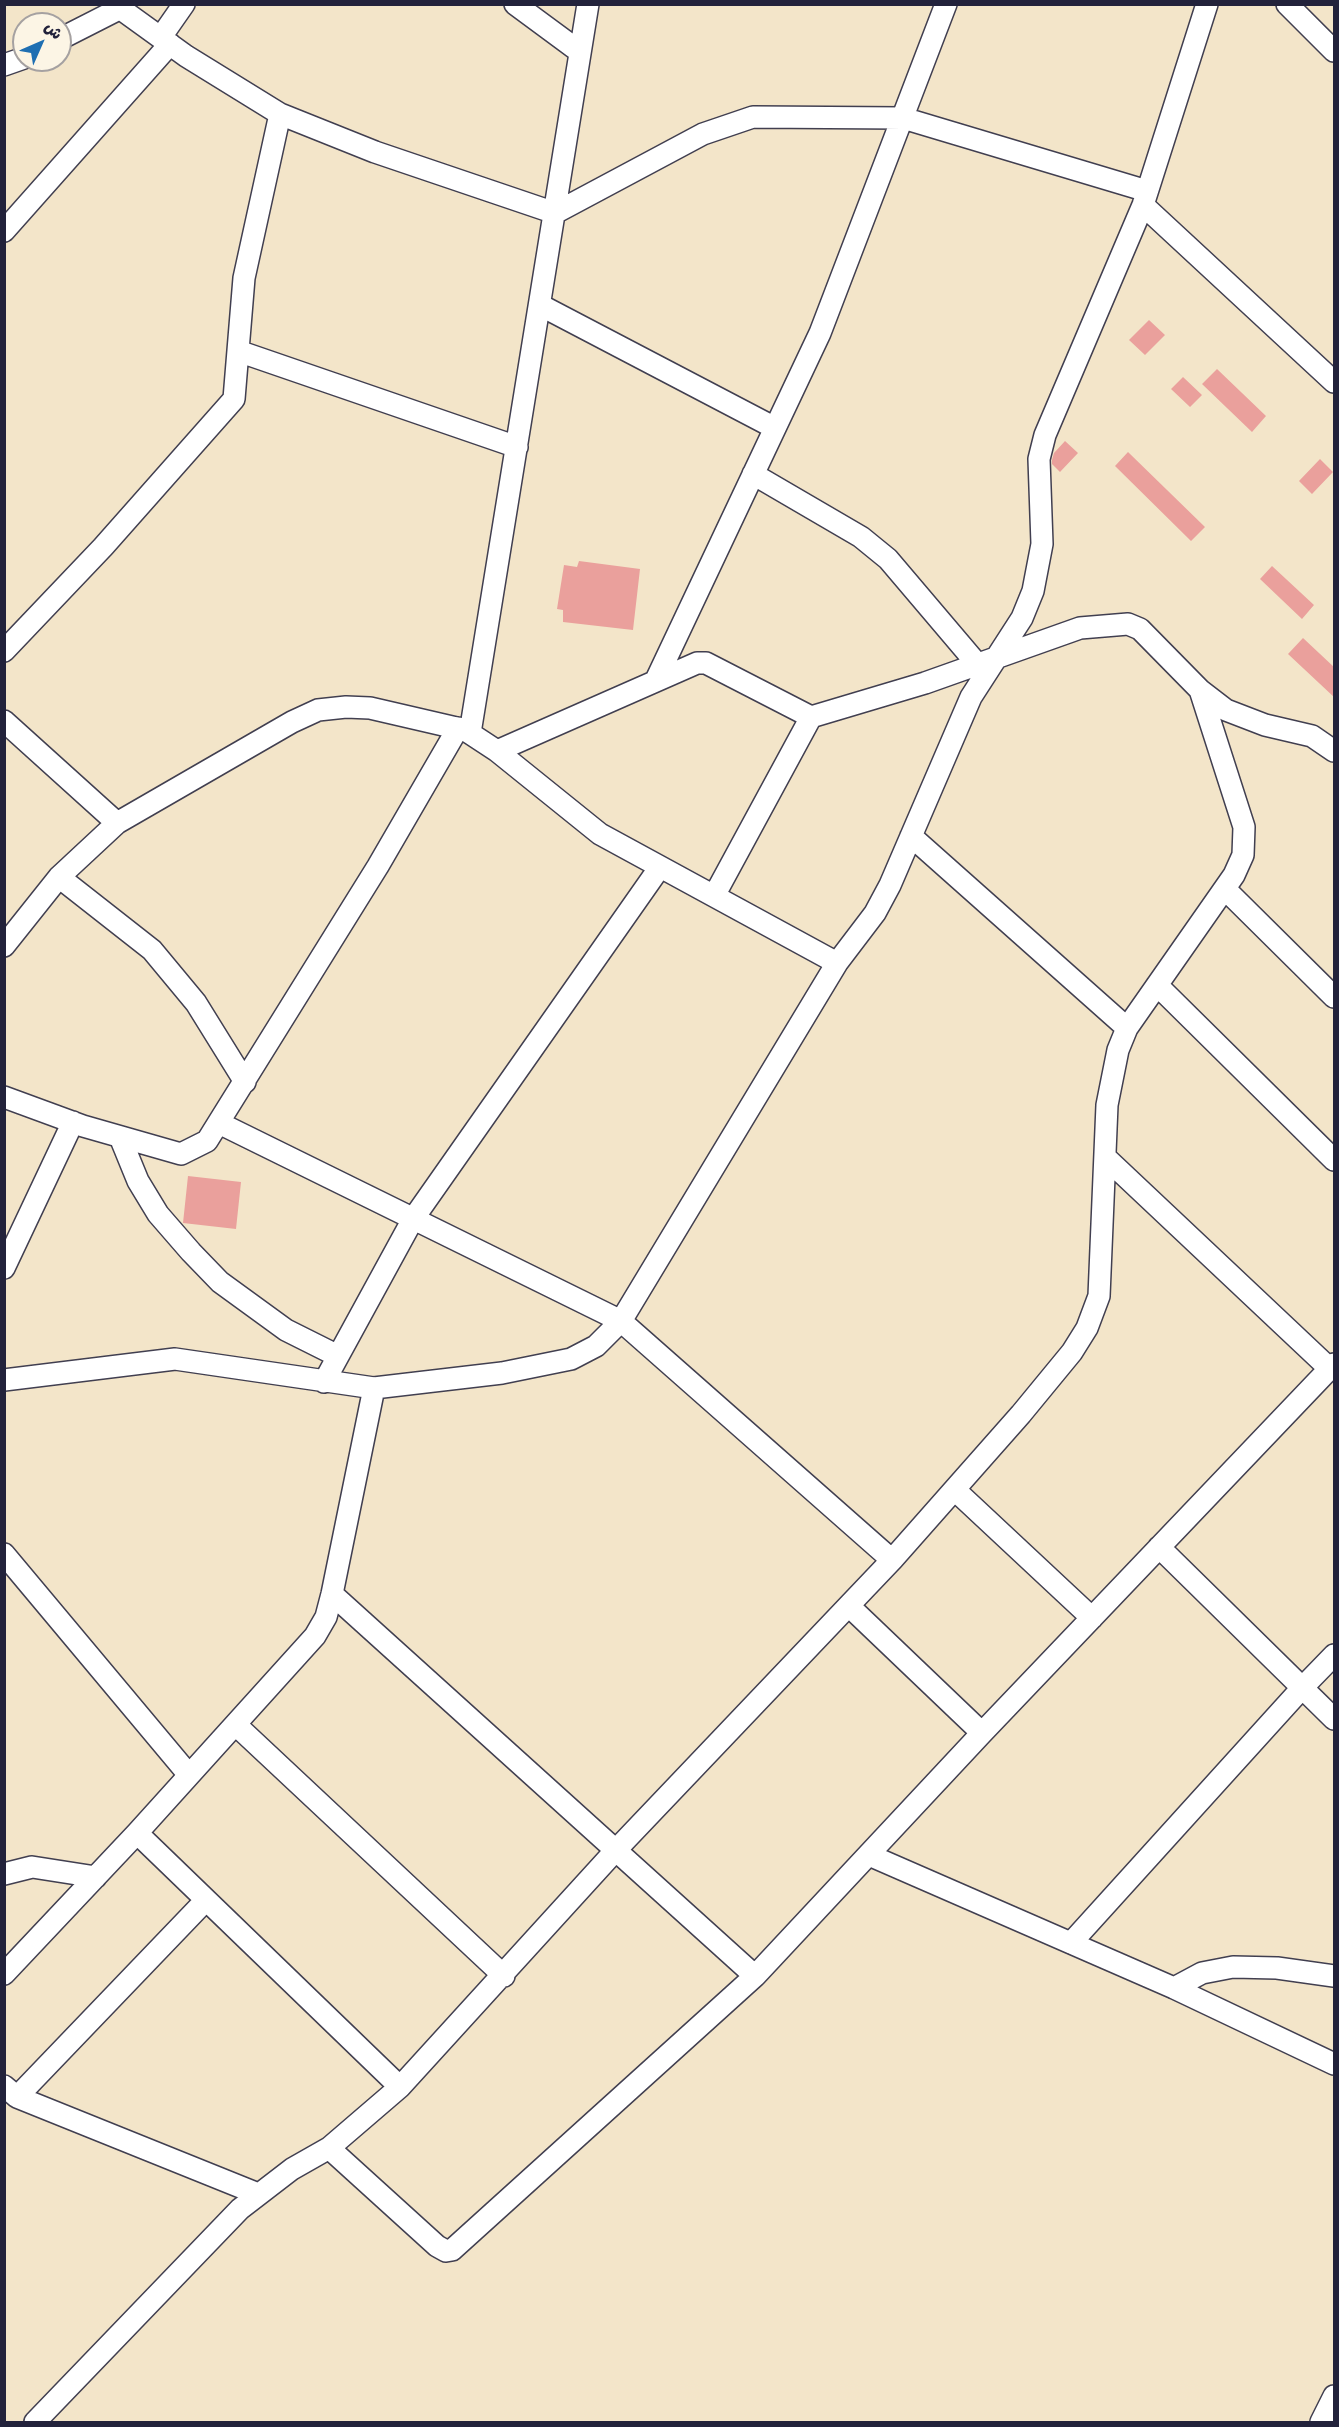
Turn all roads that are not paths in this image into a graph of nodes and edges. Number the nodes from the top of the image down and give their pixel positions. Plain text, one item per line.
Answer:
1 (184, 4) edge
2 (515, 4) edge
3 (588, 4) edge
4 (946, 4) edge
5 (1207, 4) edge
6 (1287, 4) edge
7 (117, 6) edge
8 (72, 32) edge
9 (165, 40) junction
10 (1335, 51) edge
11 (580, 52) junction
12 (280, 114) junction
13 (903, 118) junction
14 (1145, 198) junction
15 (555, 213) junction
16 (4, 231) edge
17 (540, 305) junction
18 (238, 351) junction
19 (1335, 382) edge
20 (775, 428) junction
21 (517, 447) junction
22 (753, 474) junction
23 (4, 651) edge
24 (986, 662) junction
25 (656, 680) junction
26 (1200, 690) junction
27 (811, 717) junction
28 (4, 721) edge
29 (464, 731) junction
30 (496, 751) junction
31 (1335, 751) edge
32 (117, 823) junction
33 (911, 836) junction
34 (660, 867) junction
35 (59, 877) junction
36 (1224, 889) junction
37 (714, 896) junction
38 (4, 946) edge
39 (837, 963) junction
40 (1157, 985) junction
41 (1335, 997) edge
42 (1127, 1028) junction
43 (244, 1082) junction
44 (4, 1097) edge
45 (73, 1122) junction
46 (219, 1123) junction
47 (120, 1137) junction
48 (1105, 1157) junction
49 (1335, 1160) edge
50 (413, 1219) junction
51 (4, 1268) edge
52 (621, 1322) junction
53 (338, 1356) junction
54 (1332, 1367) edge
55 (4, 1380) edge
56 (324, 1382) junction
57 (374, 1388) junction
58 (955, 1490) junction
59 (1159, 1547) junction
60 (4, 1554) edge
61 (892, 1560) junction
62 (332, 1594) junction
63 (849, 1606) junction
64 (1092, 1618) junction
65 (1335, 1655) edge
66 (1302, 1688) junction
67 (1335, 1719) edge
68 (236, 1725) junction
69 (982, 1733) junction
70 (189, 1775) junction
71 (137, 1833) junction
72 (615, 1851) junction
73 (869, 1855) junction
74 (4, 1874) edge
75 (96, 1877) junction
76 (206, 1900) junction
77 (1071, 1943) junction
78 (4, 1974) edge
79 (504, 1976) junction
80 (755, 1976) junction
81 (1335, 1976) edge
82 (1174, 1988) junction
83 (1335, 2064) edge
84 (400, 2087) junction
85 (10, 2091) edge
86 (329, 2148) junction
87 (258, 2194) junction
88 (1335, 2396) edge
89 (35, 2422) edge
90 (1322, 2422) edge

1 - 9 street
2 - 11 street
3 - 11 street
4 - 13 street
5 - 14 street
6 - 10 street
7 - 8 street
7 - 9 street
9 - 12 street
9 - 16 street
11 - 15 street
12 - 15 street
12 - 18 street
13 - 14 street
13 - 15 street
13 - 20 street
14 - 19 street
14 - 24 street
15 - 17 street
17 - 20 street
17 - 21 street
18 - 21 street
18 - 23 street
20 - 22 street
21 - 29 street
22 - 24 street
22 - 25 street
24 - 26 street
24 - 27 street
24 - 33 street
25 - 27 street
25 - 30 street
26 - 31 street
26 - 36 street
27 - 37 street
28 - 32 street
29 - 30 street
29 - 32 street
29 - 43 street
30 - 34 street
32 - 35 street
33 - 39 street
33 - 42 street
34 - 37 street
34 - 50 street
35 - 38 street
35 - 43 street
36 - 40 street
36 - 41 street
37 - 39 street
39 - 52 street
40 - 42 street
40 - 49 street
42 - 48 street
43 - 46 street
44 - 45 street
45 - 47 street
45 - 51 street
46 - 47 street
46 - 50 street
47 - 53 street
48 - 54 street
48 - 58 street
50 - 52 street
50 - 53 street
52 - 57 street
52 - 61 street
53 - 56 street
54 - 59 street
55 - 56 street
56 - 57 street
57 - 62 street
58 - 61 street
58 - 64 street
59 - 64 street
59 - 66 street
60 - 70 street
61 - 63 street
62 - 68 street
62 - 72 street
63 - 69 street
63 - 72 street
64 - 69 street
65 - 66 street
66 - 67 street
66 - 77 street
68 - 70 street
68 - 79 street
69 - 73 street
70 - 71 street
71 - 75 street
71 - 76 street
72 - 79 street
72 - 80 street
73 - 77 street
73 - 80 street
74 - 75 street
75 - 78 street
76 - 84 street
76 - 85 street
77 - 82 street
79 - 84 street
80 - 86 street
81 - 82 street
82 - 83 street
84 - 86 street
85 - 87 street
86 - 87 street
87 - 89 street
88 - 90 street

